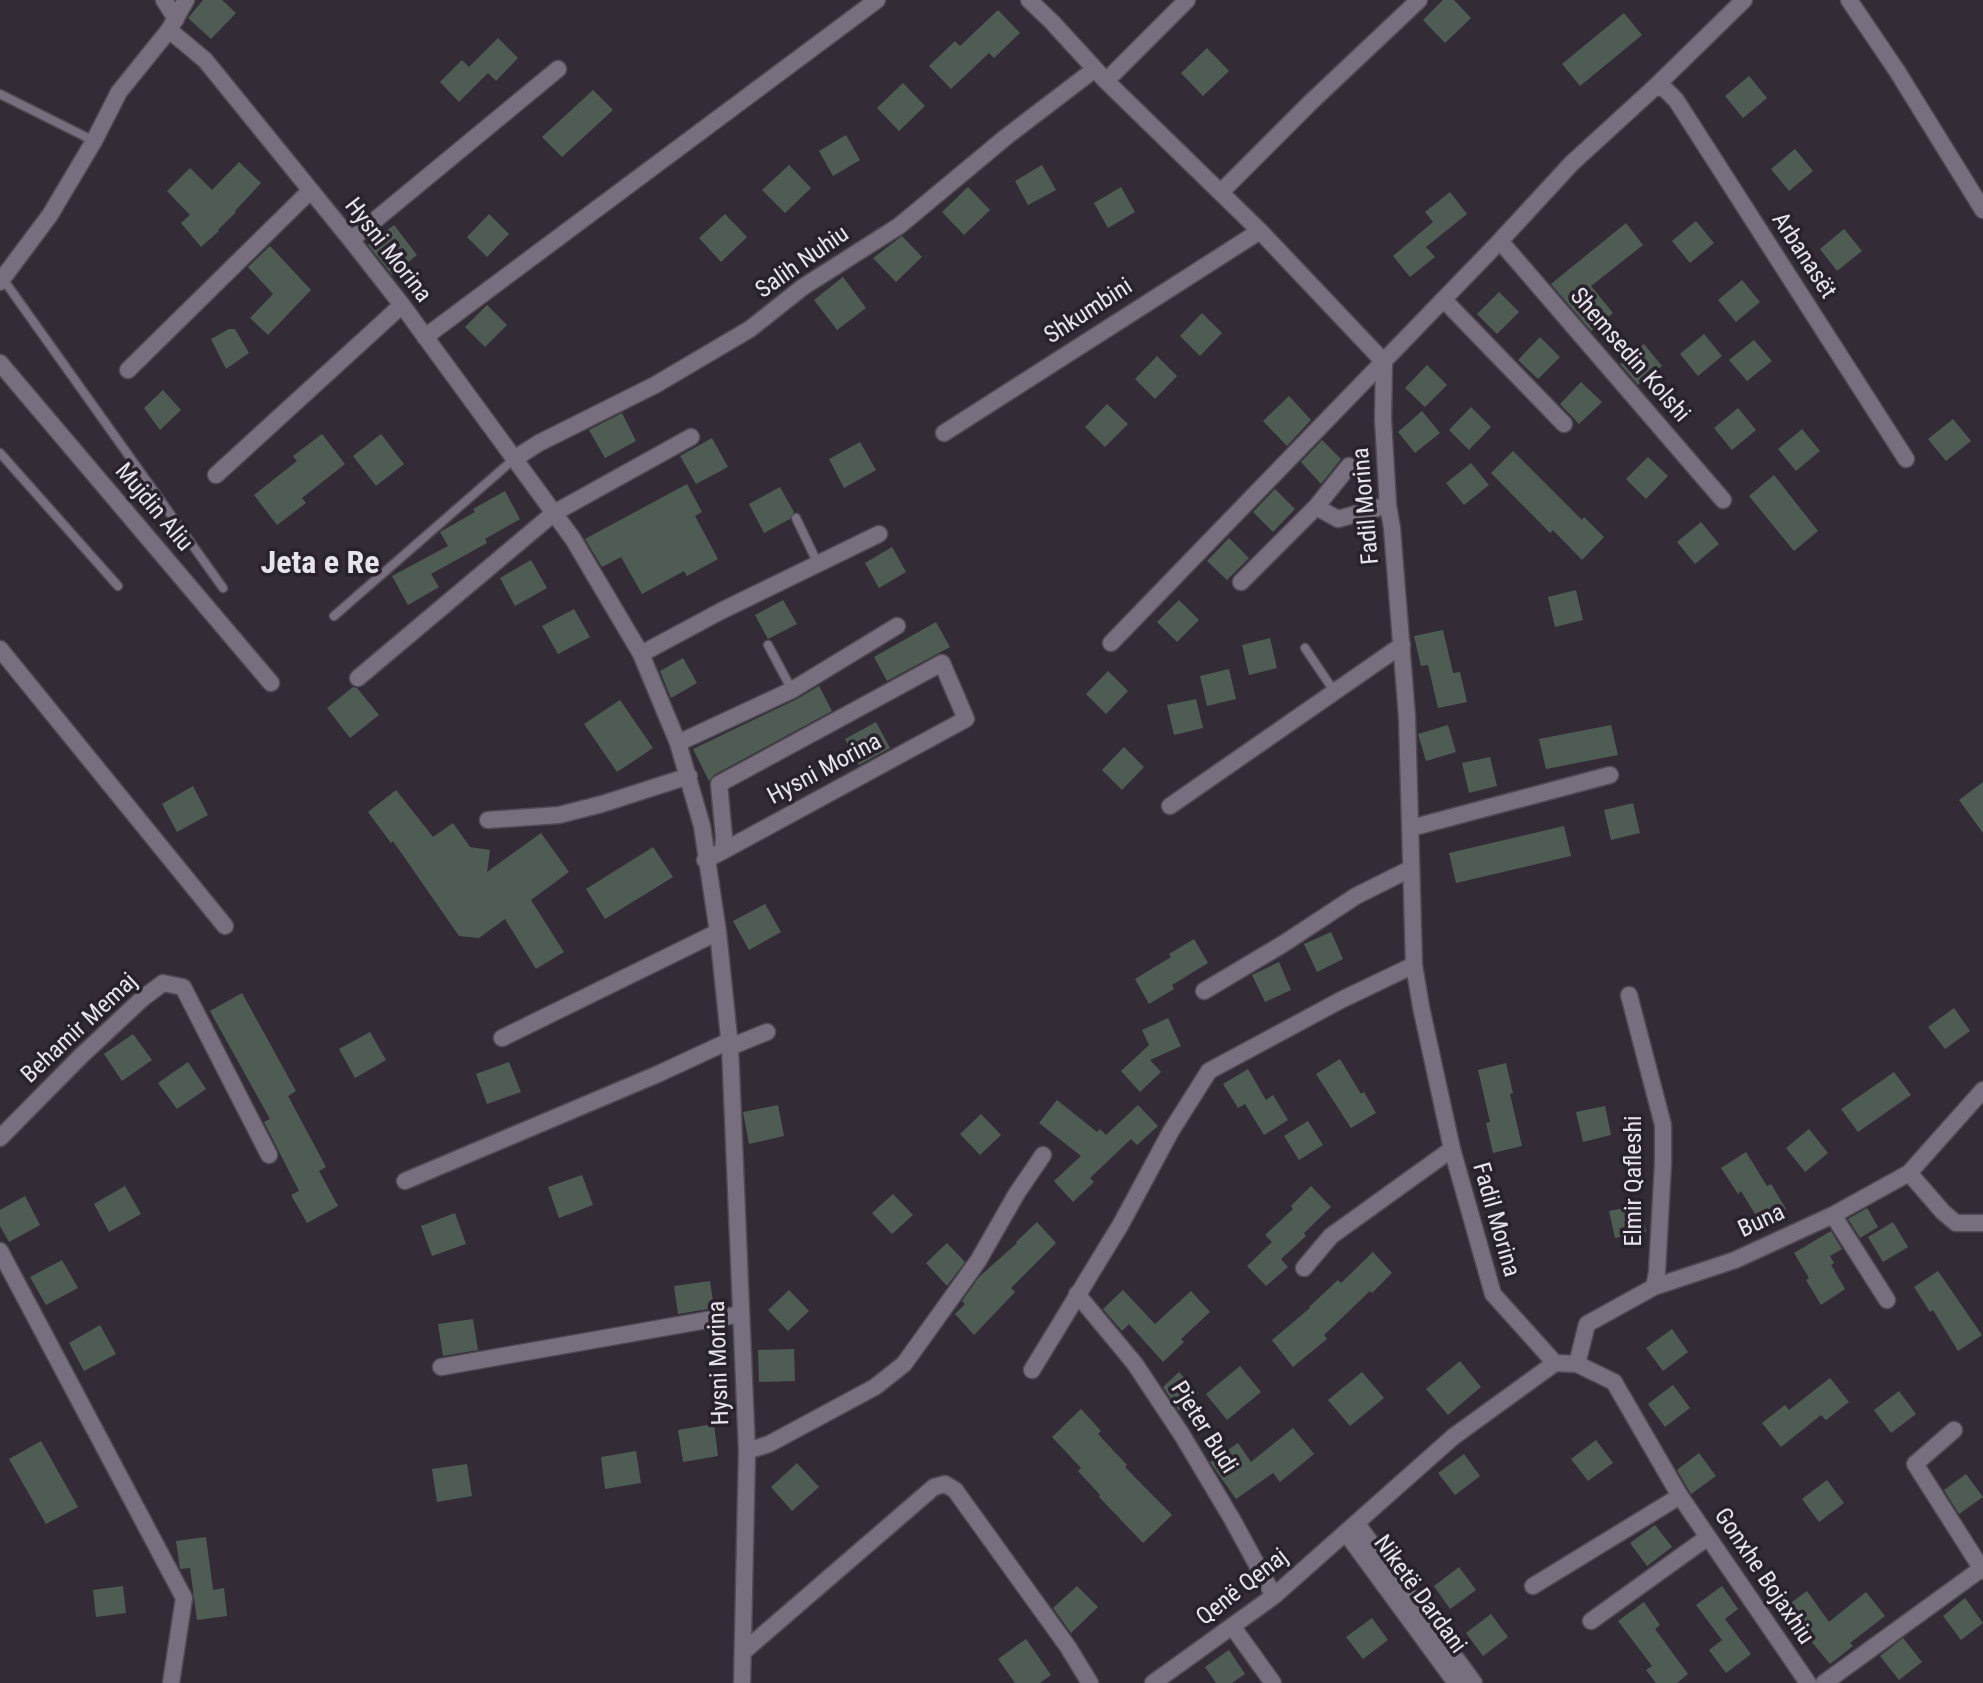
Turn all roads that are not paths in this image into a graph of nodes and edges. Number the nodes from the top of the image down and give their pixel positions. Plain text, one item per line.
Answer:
1 (164, 0) edge
2 (186, 0) edge
3 (877, 0) edge
4 (1029, 0) edge
5 (1187, 0) edge
6 (1419, 0) edge
7 (1744, 0) edge
8 (1849, 0) edge
9 (173, 25) junction
10 (558, 69) dead end
11 (1100, 75) junction
12 (1655, 88) junction
13 (0, 94) edge
14 (94, 141) junction
15 (310, 191) junction
16 (1221, 192) junction
17 (1983, 210) edge
18 (1260, 232) junction
19 (351, 240) junction
20 (1500, 241) junction
21 (1, 281) edge
22 (1444, 300) junction
23 (402, 305) junction
24 (425, 337) junction
25 (1384, 362) junction
26 (0, 363) edge
27 (128, 370) dead end
28 (1563, 424) dead end
29 (944, 433) dead end
30 (691, 437) dead end
31 (0, 453) edge
32 (514, 459) junction
33 (1906, 459) dead end
34 (1349, 466) dead end
35 (216, 475) dead end
36 (1723, 500) dead end
37 (1388, 505) junction
38 (1316, 507) junction
39 (554, 513) junction
40 (796, 519) dead end
41 (879, 534) dead end
42 (818, 564) junction
43 (1241, 582) dead end
44 (118, 586) dead end
45 (223, 588) dead end
46 (334, 616) dead end
47 (897, 626) dead end
48 (1111, 643) dead end
49 (768, 645) dead end
50 (1402, 645) junction
51 (1305, 648) dead end
52 (0, 649) edge
53 (641, 654) junction
54 (358, 678) dead end
55 (271, 683) dead end
56 (792, 690) junction
57 (1335, 691) junction
58 (678, 743) junction
59 (1610, 775) dead end
60 (689, 776) junction
61 (1170, 806) dead end
62 (488, 820) dead end
63 (1411, 828) junction
64 (723, 851) junction
65 (705, 860) junction
66 (1410, 869) junction
67 (225, 926) dead end
68 (718, 932) junction
69 (1414, 965) junction
70 (1204, 991) dead end
71 (1629, 995) dead end
72 (767, 1032) dead end
73 (502, 1038) dead end
74 (730, 1044) junction
75 (1983, 1090) edge
76 (0, 1138) edge
77 (1452, 1149) junction
78 (1042, 1155) dead end
79 (270, 1156) dead end
80 (1909, 1173) junction
81 (405, 1181) dead end
82 (1833, 1215) junction
83 (1983, 1223) edge
84 (0, 1251) edge
85 (1304, 1268) dead end
86 (1654, 1287) junction
87 (1077, 1294) junction
88 (1887, 1300) dead end
89 (741, 1314) junction
90 (1555, 1363) junction
91 (1577, 1364) junction
92 (440, 1367) dead end
93 (1032, 1370) dead end
94 (1954, 1430) dead end
95 (747, 1451) junction
96 (1680, 1496) junction
97 (1351, 1529) junction
98 (1708, 1536) junction
99 (1982, 1570) edge
100 (1533, 1586) dead end
101 (1274, 1596) junction
102 (1591, 1621) dead end
103 (1232, 1626) junction
104 (743, 1653) junction
105 (171, 1683) edge
106 (742, 1683) edge
107 (1090, 1683) edge
108 (1153, 1683) edge
109 (1273, 1683) edge
110 (1456, 1683) edge
111 (1474, 1683) edge
112 (1808, 1683) edge
113 (1824, 1683) edge

1 - 9 street, Hysni Morina
2 - 9 street
3 - 24 street
4 - 11 street
5 - 11 street
6 - 16 street
7 - 12 street
8 - 17 street
9 - 14 street
9 - 15 street, Hysni Morina
10 - 19 street
11 - 16 street
11 - 32 street, Salih Nuhiu
12 - 20 street
12 - 33 street, Arbanasët
13 - 14 lane
14 - 21 street
15 - 19 street, Hysni Morina
15 - 27 street
16 - 18 street
18 - 25 street
18 - 29 street, Shkumbini
19 - 23 street, Hysni Morina
20 - 22 street
20 - 36 street, Shemsedin Kolshi
21 - 45 lane
22 - 25 street
22 - 28 street
23 - 24 street, Hysni Morina
23 - 35 street
24 - 32 street, Hysni Morina
25 - 37 street, Fadil Morina
25 - 48 street
26 - 55 street, Mujdin Aliu
30 - 39 street
31 - 44 lane
32 - 39 street, Hysni Morina
32 - 46 lane
34 - 38 street
37 - 38 street
37 - 50 street, Fadil Morina
38 - 43 street
39 - 53 street, Hysni Morina
39 - 54 street
40 - 42 lane
41 - 42 street
42 - 53 street
47 - 56 street
49 - 56 lane
50 - 57 street
50 - 63 street, Fadil Morina
51 - 57 lane
52 - 67 street
53 - 58 street, Hysni Morina
56 - 58 street
57 - 61 street
58 - 60 street, Hysni Morina
59 - 63 street
60 - 62 street
60 - 65 street, Hysni Morina
63 - 66 street, Fadil Morina
64 - 64 street, Hysni Morina
64 - 65 street, Hysni Morina
65 - 68 street, Hysni Morina
66 - 69 street, Fadil Morina
66 - 70 street
68 - 73 street
68 - 74 street, Hysni Morina
69 - 77 street, Fadil Morina
69 - 87 street
71 - 86 street, Elmir Qafleshi
72 - 74 street
74 - 81 street
74 - 89 street, Hysni Morina
75 - 80 street, Buna
76 - 79 street, Behamir Memaj
77 - 85 street, Fadil Morina
77 - 90 street, Fadil Morina
78 - 95 street
80 - 82 street, Buna
80 - 83 street
82 - 86 street, Buna
82 - 88 street
84 - 105 street
86 - 91 street, Buna
87 - 93 street
87 - 101 street, Pjeter Budi
89 - 92 street
89 - 95 street, Hysni Morina
90 - 91 street
90 - 97 street, Qenë Qenaj
91 - 96 street, Gonxhe Bojaxhiu
94 - 99 street
95 - 104 street, Hysni Morina
96 - 98 street, Gonxhe Bojaxhiu
96 - 100 street, Gonxhe Bojaxhiu
97 - 101 street, Qenë Qenaj
97 - 110 street, Niketë Dardani
97 - 111 street
98 - 102 street
98 - 112 street, Gonxhe Bojaxhiu
99 - 113 street
101 - 103 street, Qenë Qenaj
103 - 108 street, Qenë Qenaj
103 - 109 street
104 - 106 street, Hysni Morina
104 - 107 street

